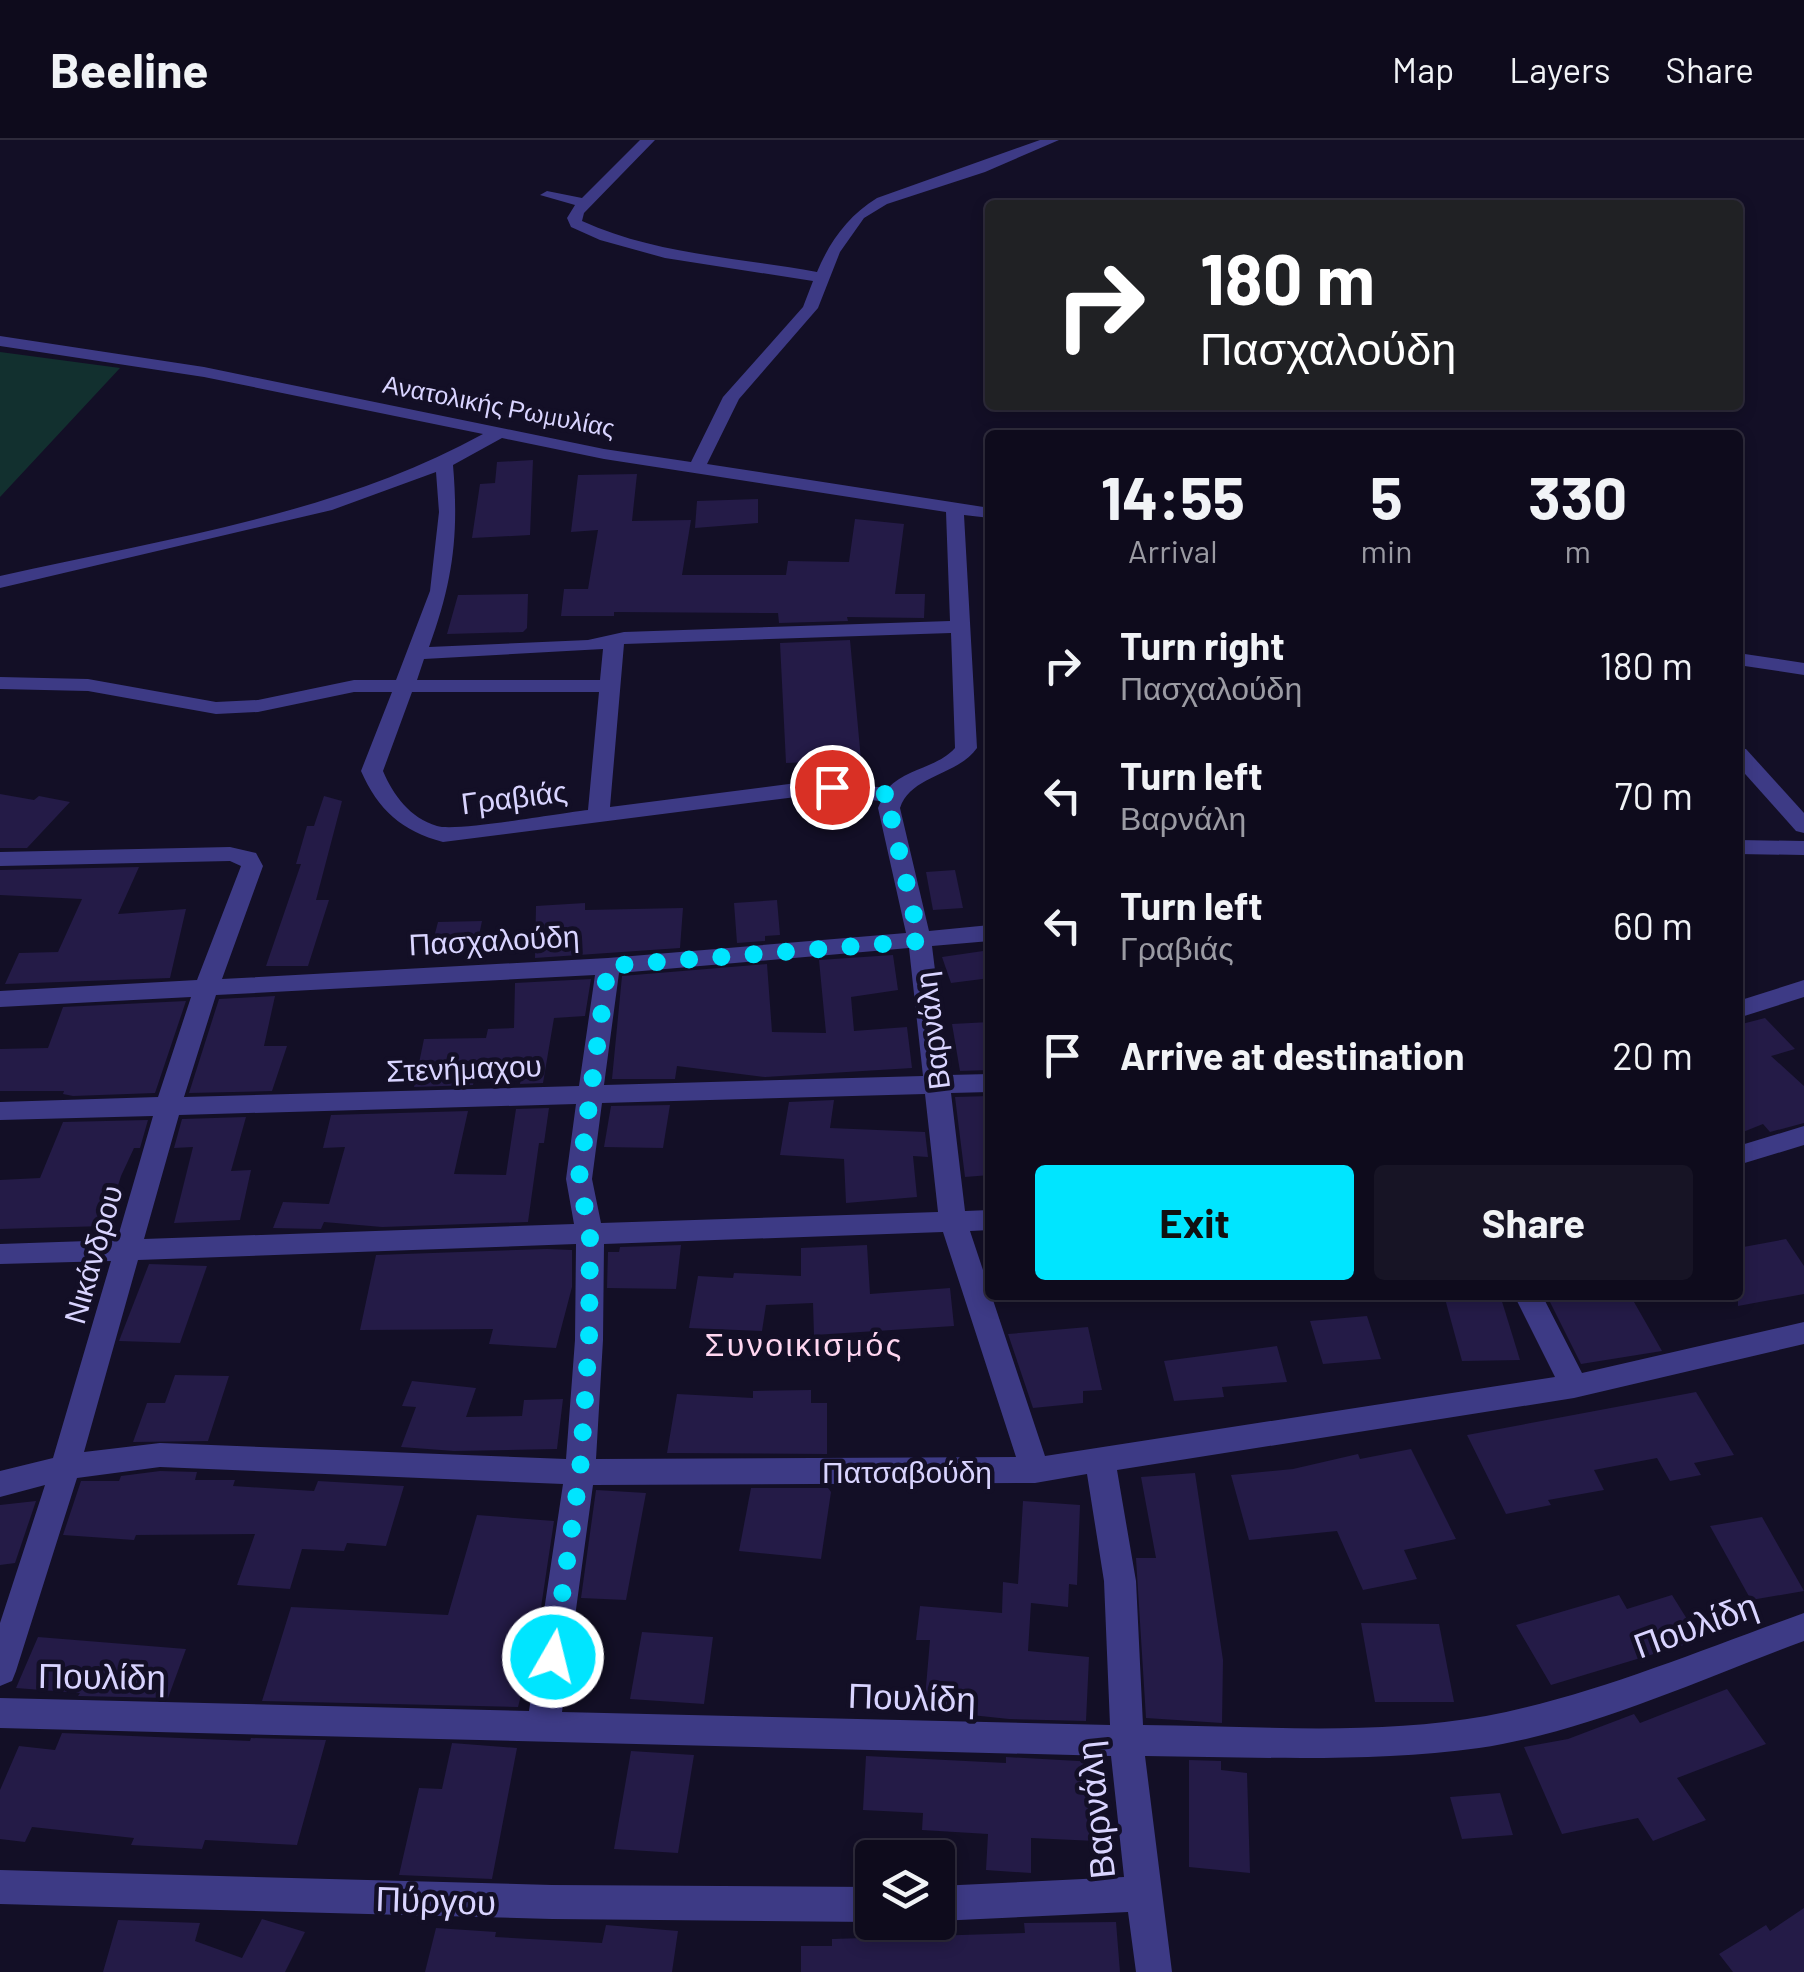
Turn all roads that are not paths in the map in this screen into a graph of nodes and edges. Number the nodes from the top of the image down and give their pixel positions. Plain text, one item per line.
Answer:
1 (1052, 140) edge
2 (653, 142) edge
3 (548, 195) dead end
4 (585, 203) junction
5 (822, 278) junction
6 (0, 341) edge
7 (496, 434) junction
8 (444, 463) junction
9 (696, 469) junction
10 (955, 507) junction
11 (985, 512) edge
12 (0, 582) edge
13 (960, 628) junction
14 (614, 640) junction
15 (413, 654) junction
16 (1743, 660) edge
17 (1804, 669) edge
18 (0, 683) edge
19 (610, 686) junction
20 (401, 688) junction
21 (1743, 759) edge
22 (892, 795) junction
23 (598, 816) junction
24 (1804, 826) edge
25 (1743, 848) edge
26 (1804, 848) edge
27 (0, 859) edge
28 (985, 934) edge
29 (920, 941) junction
30 (608, 966) junction
31 (208, 988) junction
32 (1804, 988) edge
33 (0, 1000) edge
34 (1743, 1008) edge
35 (985, 1083) edge
36 (937, 1084) junction
37 (590, 1095) junction
38 (169, 1109) junction
39 (0, 1111) edge
40 (1804, 1135) edge
41 (1743, 1154) edge
42 (985, 1220) edge
43 (953, 1221) junction
44 (590, 1235) junction
45 (126, 1252) junction
46 (0, 1254) edge
47 (1531, 1300) edge
48 (1804, 1334) edge
49 (1574, 1386) junction
50 (1100, 1462) junction
51 (66, 1466) junction
52 (1035, 1470) junction
53 (580, 1472) junction
54 (0, 1484) edge
55 (1804, 1628) edge
56 (0, 1672) edge
57 (0, 1713) edge
58 (544, 1726) junction
59 (1126, 1740) junction
60 (0, 1887) edge
61 (1142, 1894) junction
62 (955, 1903) edge
63 (855, 1905) edge
64 (1154, 1972) edge

1 - 5 street
2 - 4 street
3 - 4 street
4 - 5 street
5 - 9 street
6 - 7 street, Ανατολικής Ρωμυλίας
7 - 8 street
7 - 9 street, Ανατολικής Ρωμυλίας
8 - 12 street
8 - 15 street, Γραβιάς
9 - 10 street, Ανατολικής Ρωμυλίας
10 - 11 street, Ανατολικής Ρωμυλίας
10 - 13 street
13 - 14 street
13 - 22 street
14 - 15 street
14 - 19 street
15 - 20 street, Γραβιάς
16 - 17 street
18 - 20 street
19 - 20 street
19 - 23 street
20 - 23 street, Γραβιάς
21 - 24 street
22 - 23 street, Γραβιάς
22 - 29 street, Βαρνάλη
25 - 26 street
27 - 31 street, Νικάνδρου
28 - 29 street, Πασχαλούδη
29 - 30 street, Πασχαλούδη
29 - 36 street, Βαρνάλη
30 - 31 street, Πασχαλούδη
30 - 37 street
31 - 33 street, Πασχαλούδη
31 - 38 street, Νικάνδρου
32 - 34 street
35 - 36 street, Στενήμαχου
36 - 37 street, Στενήμαχου
36 - 43 street, Βαρνάλη
37 - 38 street, Στενήμαχου
37 - 44 street
38 - 39 street, Στενήμαχου
38 - 45 street, Νικάνδρου
40 - 41 street
42 - 43 street
43 - 44 street
43 - 52 street, Βαρνάλη
44 - 45 street
44 - 53 street
45 - 46 street
45 - 51 street, Νικάνδρου
47 - 49 street
48 - 49 street, Πατσαβούδη
49 - 50 street, Πατσαβούδη
50 - 52 street, Πατσαβούδη
50 - 59 street, Βαρνάλη
51 - 53 street, Πατσαβούδη
51 - 54 street, Πατσαβούδη
51 - 56 street, Νικάνδρου
52 - 53 street, Πατσαβούδη
53 - 58 street
55 - 59 street, Πουλίδη
57 - 58 street, Πουλίδη
58 - 59 street, Πουλίδη
59 - 61 street, Βαρνάλη
60 - 63 street, Πύργου
61 - 62 street
61 - 64 street, Βαρνάλη

